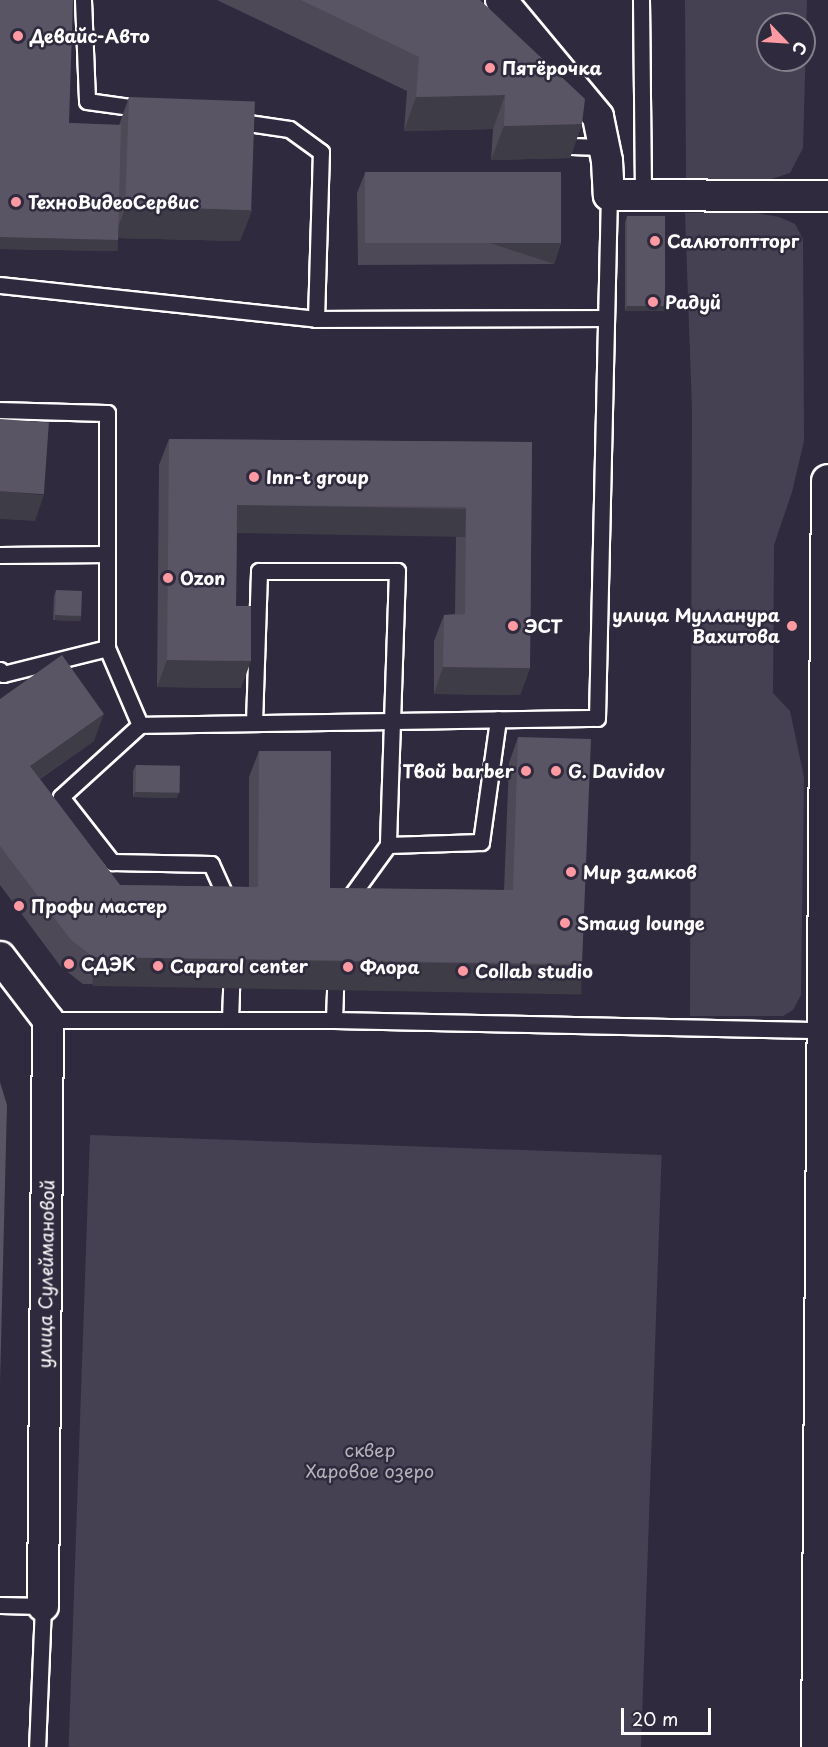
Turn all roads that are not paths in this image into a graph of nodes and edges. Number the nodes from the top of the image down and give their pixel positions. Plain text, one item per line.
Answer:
1 (83, 0) edge
2 (501, 0) edge
3 (641, 0) edge
4 (165, 112) edge
5 (222, 119) edge
6 (571, 146) edge
7 (605, 154) junction
8 (609, 195) junction
9 (643, 195) junction
10 (828, 196) edge
11 (0, 285) edge
12 (604, 318) junction
13 (316, 319) junction
14 (0, 410) edge
15 (828, 481) edge
16 (107, 554) junction
17 (0, 555) edge
18 (107, 648) junction
19 (1, 674) edge
20 (499, 719) junction
21 (394, 721) junction
22 (254, 723) junction
23 (140, 725) junction
24 (388, 845) junction
25 (234, 914) edge
26 (338, 915) edge
27 (0, 957) edge
28 (231, 986) edge
29 (335, 987) edge
30 (48, 1020) junction
31 (230, 1020) junction
32 (334, 1020) junction
33 (823, 1030) junction
34 (0, 1605) edge
35 (43, 1606) junction
36 (37, 1747) edge
37 (818, 1747) edge

1 - 4 lane
2 - 7 street
3 - 9 lane
5 - 13 lane
6 - 7 lane
7 - 8 street
8 - 9 street
8 - 12 lane
9 - 10 street
11 - 13 lane
12 - 13 lane
12 - 20 lane
14 - 16 lane
15 - 33 main road
16 - 17 lane
16 - 18 lane
18 - 19 lane
18 - 23 lane
20 - 21 lane
20 - 24 lane
21 - 22 lane
21 - 22 lane
21 - 24 lane
22 - 23 lane
23 - 25 lane
24 - 26 lane
27 - 30 street
28 - 31 lane
29 - 32 lane
30 - 31 lane
30 - 35 street, улица Сулеймановой
31 - 32 lane
32 - 33 lane
33 - 37 main road
34 - 35 lane
35 - 36 lane

